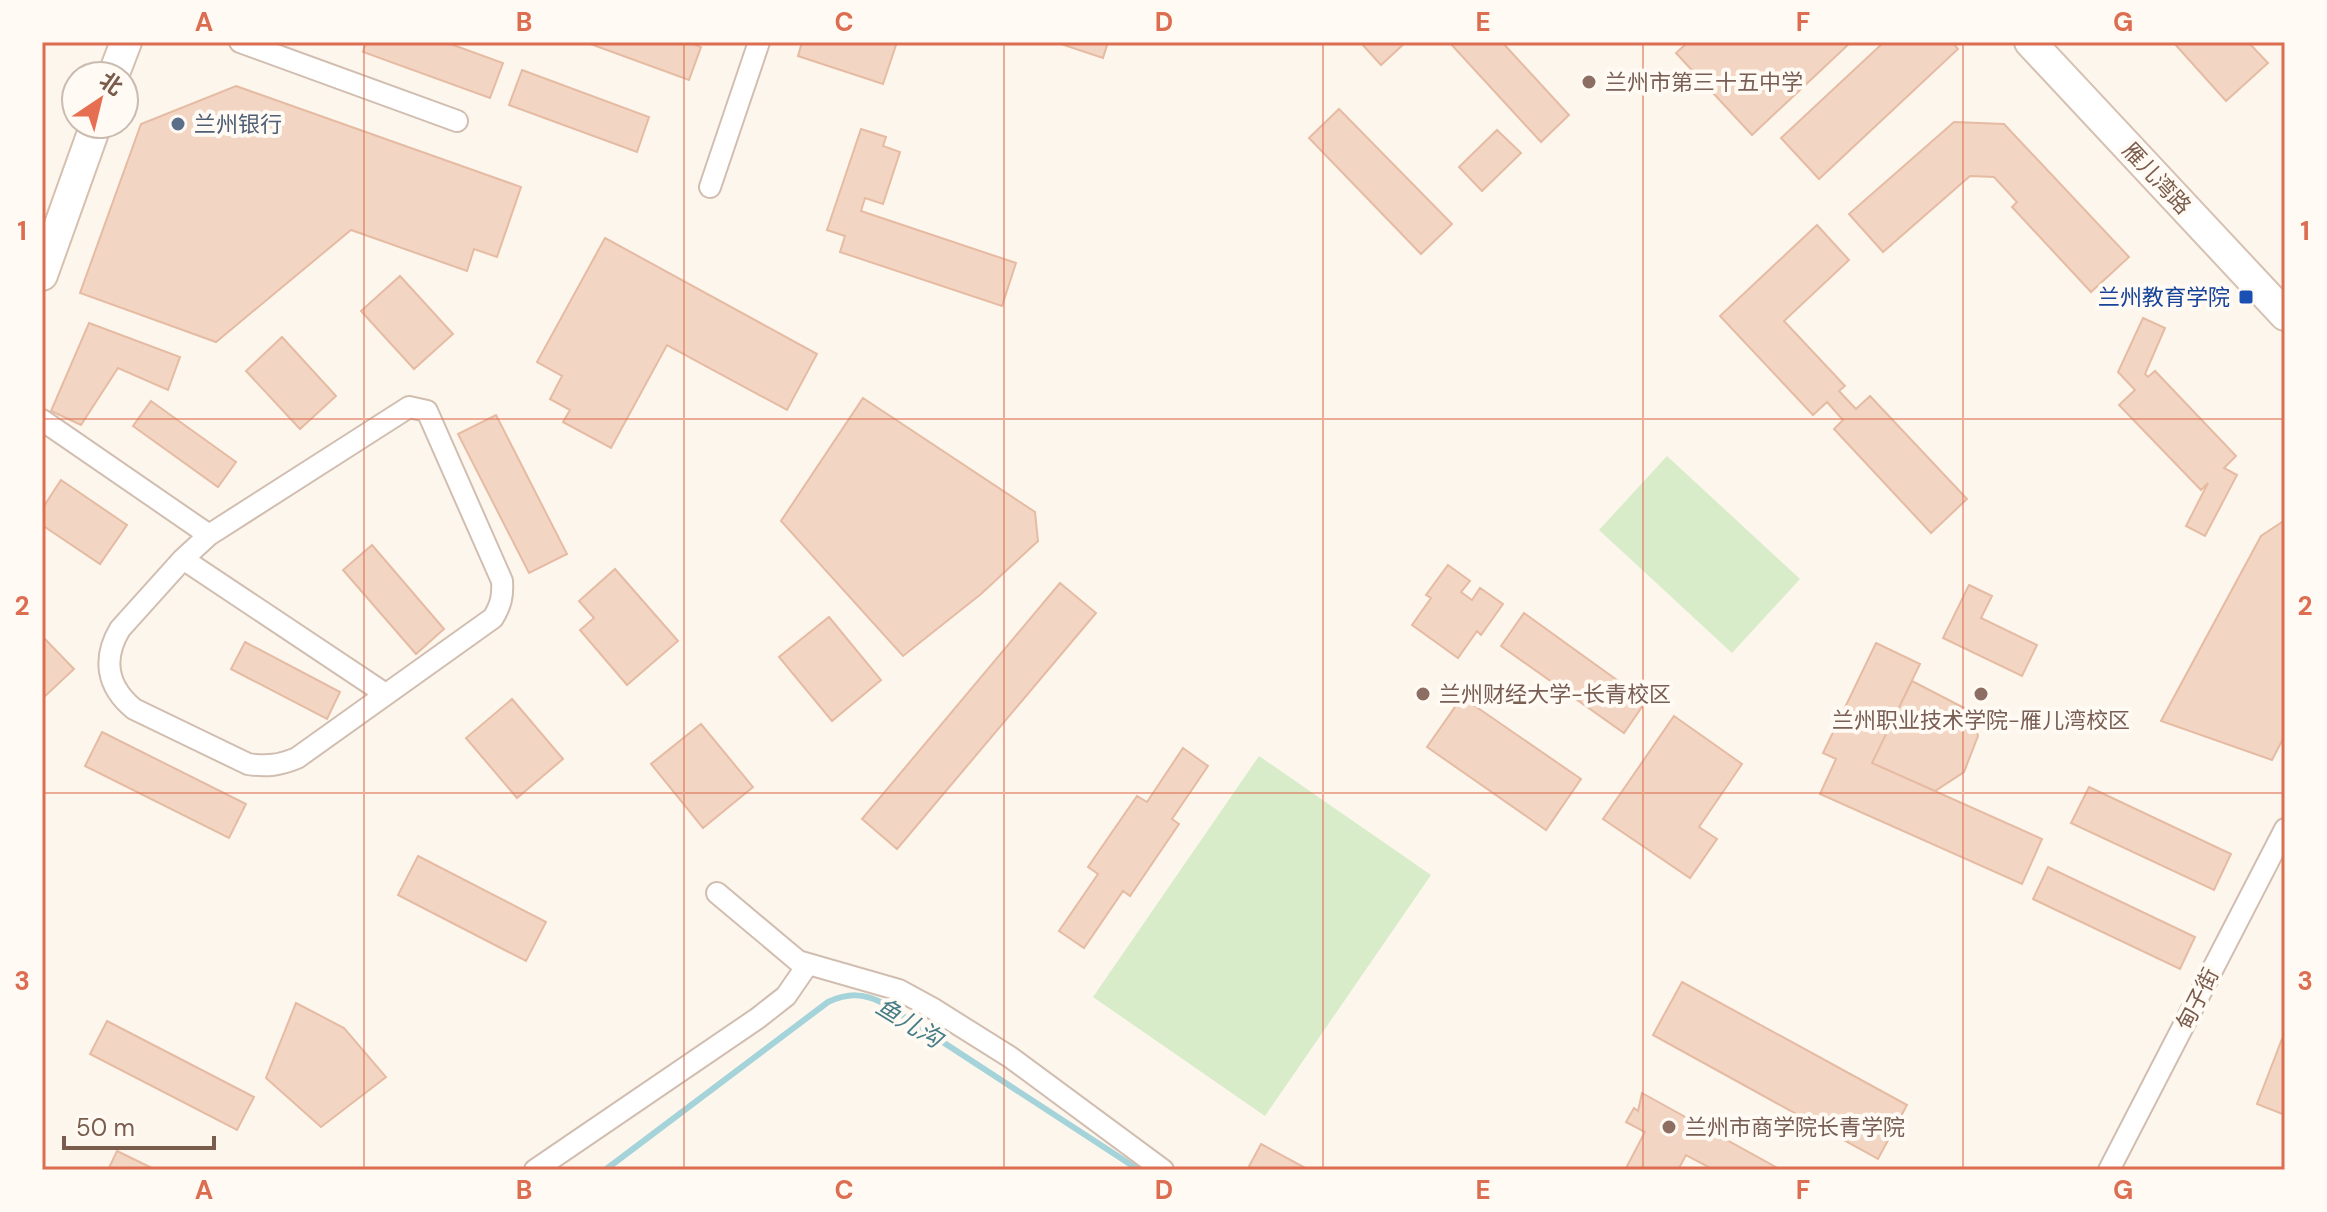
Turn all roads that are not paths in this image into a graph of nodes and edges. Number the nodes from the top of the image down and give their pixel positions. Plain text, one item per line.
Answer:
1 (240, 42) edge
2 (759, 42) edge
3 (2030, 42) edge
4 (457, 121) dead end
5 (90, 140) edge
6 (710, 187) dead end
7 (42, 275) edge
8 (2285, 315) edge
9 (42, 420) edge
10 (209, 535) junction
11 (183, 559) junction
12 (384, 693) junction
13 (2285, 829) edge
14 (717, 893) dead end
15 (808, 964) junction
16 (535, 1170) edge
17 (1163, 1170) edge
18 (2109, 1170) edge

1 - 4 street
2 - 6 street
3 - 8 main road, 雁儿湾路
5 - 7 main road
9 - 10 street
10 - 11 street
10 - 12 street
11 - 12 street
11 - 12 street
13 - 18 street, 甸子街
14 - 15 street
15 - 16 street
15 - 17 street

